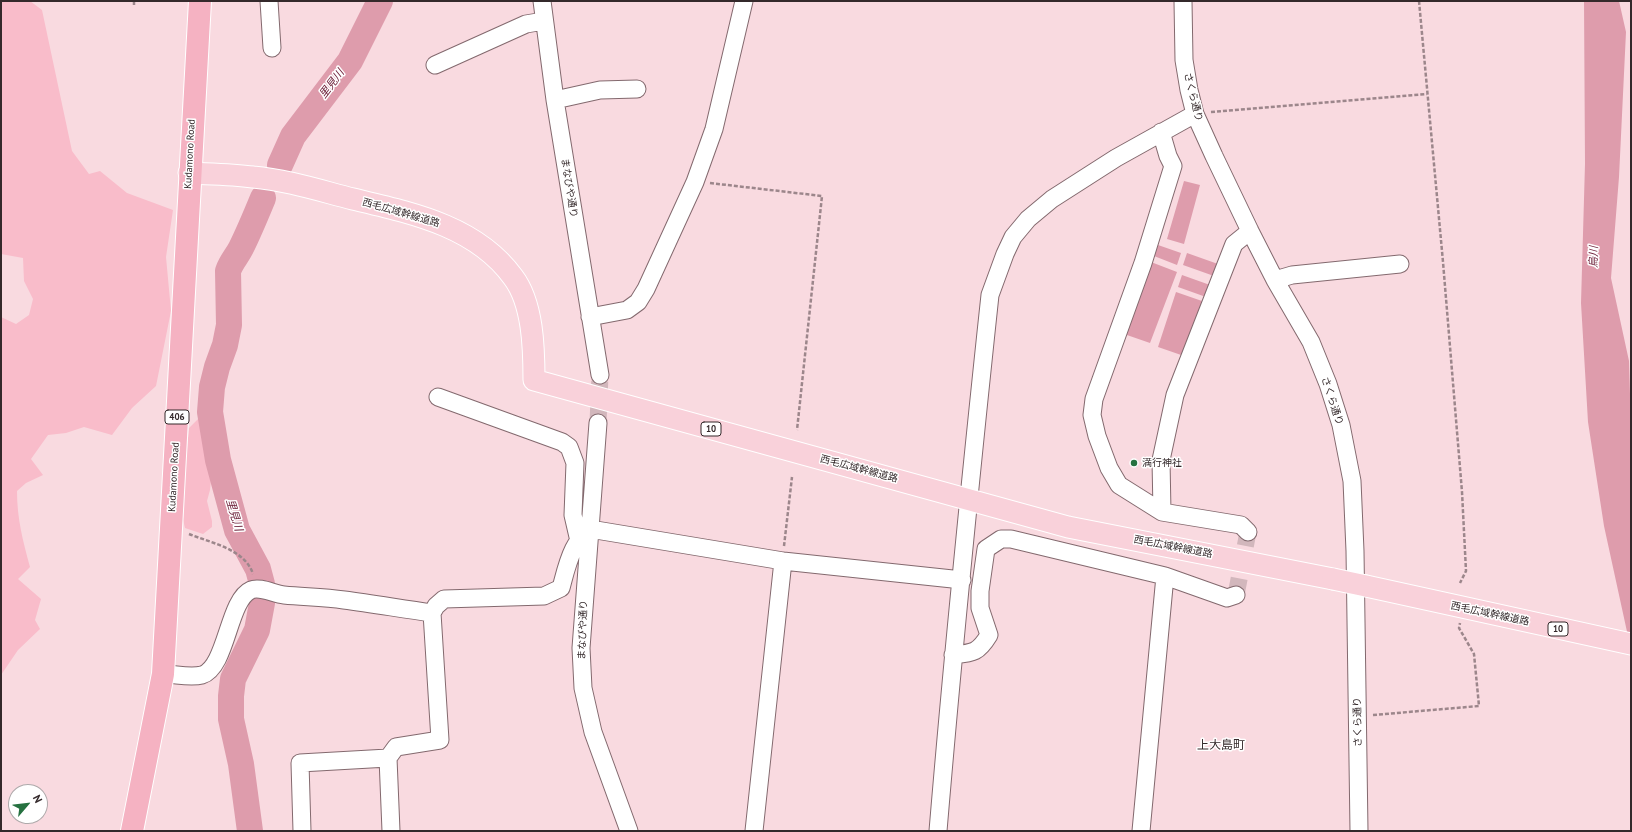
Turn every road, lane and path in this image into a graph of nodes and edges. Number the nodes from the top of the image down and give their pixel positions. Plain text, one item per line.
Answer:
1 (134, 1) edge
2 (200, 1) edge
3 (269, 1) edge
4 (542, 1) edge
5 (744, 1) edge
6 (1183, 1) edge
7 (1419, 1) edge
8 (134, 5) dead end
9 (544, 21) junction
10 (272, 48) dead end
11 (435, 65) dead end
12 (637, 89) dead end
13 (1427, 94) junction
14 (555, 100) junction
15 (1195, 114) junction
16 (1161, 132) junction
17 (189, 173) junction
18 (695, 182) junction
19 (1250, 231) junction
20 (1400, 264) dead end
21 (1275, 280) junction
22 (590, 317) junction
23 (600, 374) tunnel mouth
24 (438, 397) dead end
25 (598, 423) tunnel mouth
26 (797, 430) dead end
27 (792, 477) dead end
28 (969, 500) junction
29 (1162, 512) junction
30 (172, 528) junction
31 (1248, 532) dead end
32 (584, 536) junction
33 (783, 561) junction
34 (1165, 576) junction
35 (962, 580) junction
36 (1460, 583) dead end
37 (261, 590) junction
38 (1236, 595) dead end
39 (432, 613) junction
40 (1460, 623) dead end
41 (1631, 644) edge
42 (953, 655) junction
43 (163, 674) junction
44 (1358, 717) junction
45 (388, 758) junction
46 (132, 831) edge
47 (302, 831) edge
48 (391, 831) edge
49 (629, 831) edge
50 (754, 831) edge
51 (938, 831) edge
52 (1141, 831) edge
53 (1359, 831) edge

1 - 8 path
2 - 17 highway, Kudamono Road / 406
3 - 10 street
4 - 9 street, まなびや通り
5 - 18 street
6 - 15 street, さくら通り
7 - 13 path
9 - 11 street
9 - 14 street, まなびや通り
12 - 14 street
13 - 15 path
13 - 36 path
14 - 22 street, まなびや通り
15 - 16 street
15 - 19 street, さくら通り
16 - 28 street
16 - 29 street
17 - 28 main road, 西毛広域幹線道路 / 10
17 - 30 highway, Kudamono Road / 406
18 - 22 street
18 - 26 path
19 - 21 street, さくら通り
19 - 29 street
20 - 21 street
21 - 44 street, さくら通り
22 - 23 street, まなびや通り
24 - 32 street
25 - 32 street, まなびや通り
27 - 33 path
28 - 35 street
28 - 41 main road, 西毛広域幹線道路 / 10, bridge
29 - 31 street
30 - 37 path
30 - 43 highway, Kudamono Road / 406
32 - 33 street
32 - 39 street
32 - 49 street, まなびや通り
33 - 35 street
33 - 50 street
34 - 38 street
34 - 42 street
34 - 52 street
35 - 42 street
37 - 39 street
37 - 43 street
39 - 45 street
40 - 44 path
42 - 51 street
43 - 46 highway, Kudamono Road / 406
44 - 53 street, さくら通り
45 - 47 street
45 - 48 street

